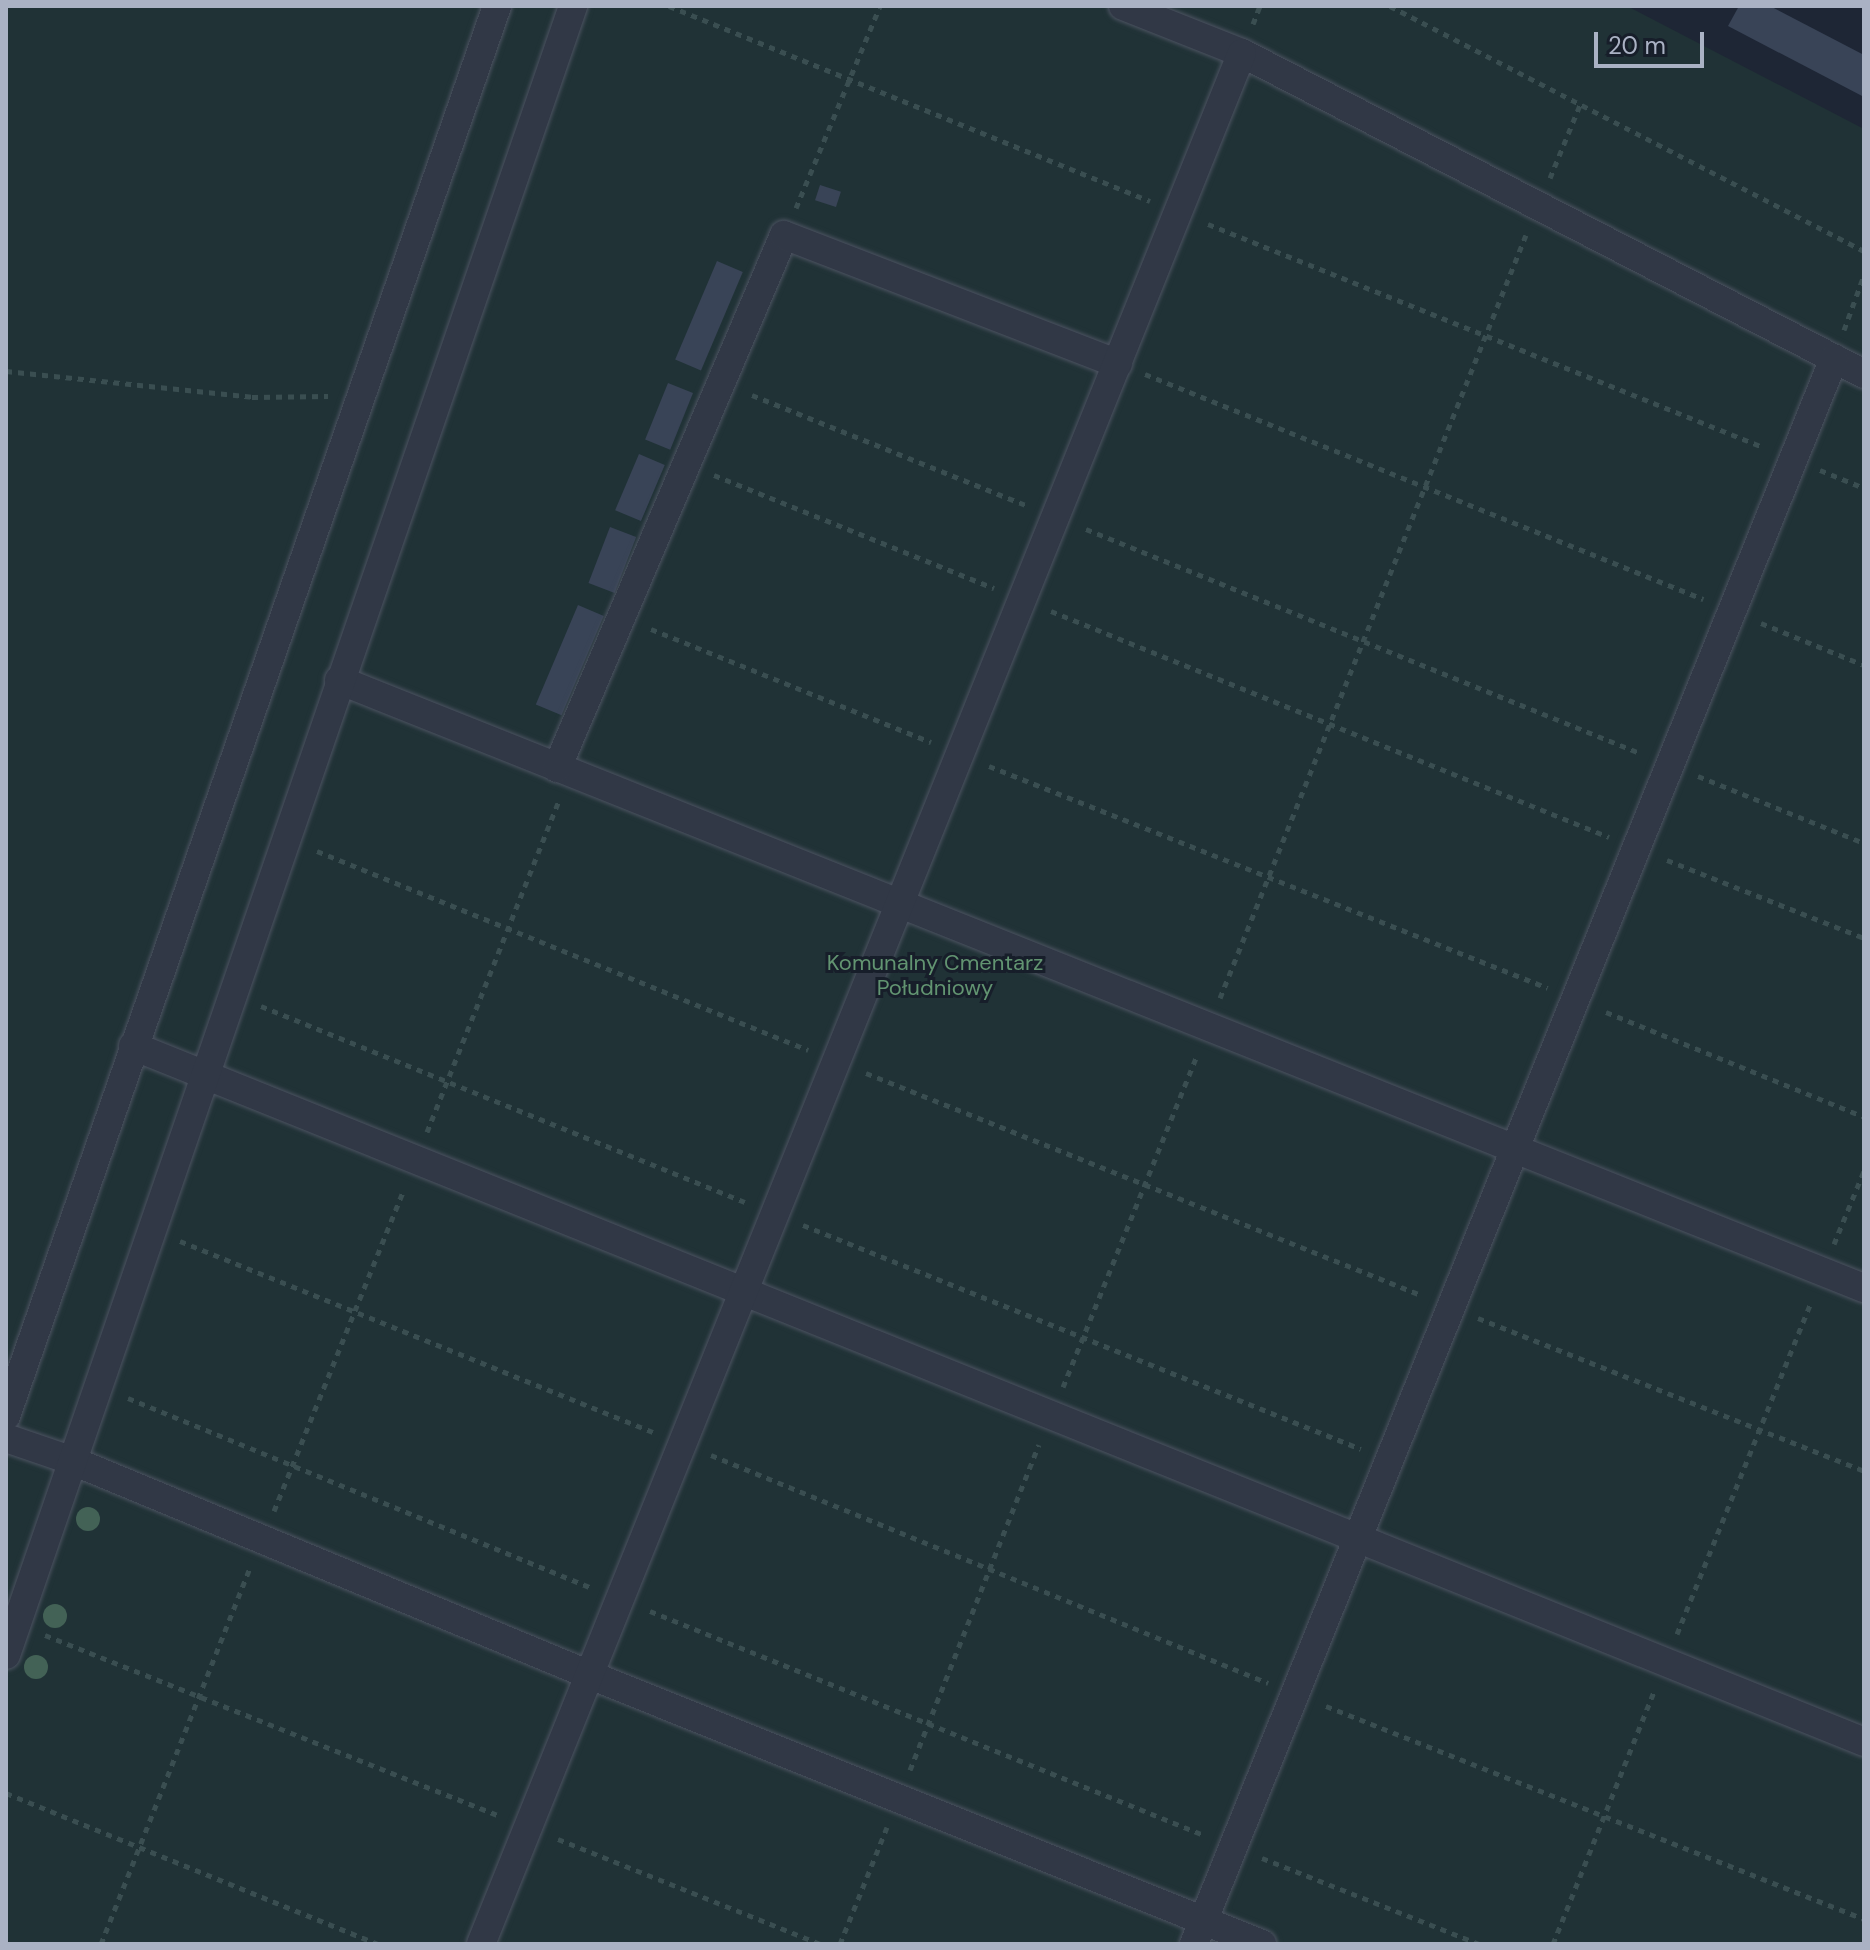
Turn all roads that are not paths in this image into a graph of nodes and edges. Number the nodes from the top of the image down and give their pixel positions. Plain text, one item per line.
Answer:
1 (497, 6) edge
2 (573, 6) edge
3 (1123, 6) edge
4 (1242, 53) junction
5 (1834, 358) junction
6 (1118, 364) junction
7 (1864, 374) edge
8 (339, 680) junction
9 (563, 770) junction
10 (901, 905) junction
11 (133, 1046) junction
12 (208, 1072) junction
13 (1515, 1149) junction
14 (1864, 1288) edge
15 (746, 1290) junction
16 (6, 1416) edge
17 (6, 1438) edge
18 (73, 1461) junction
19 (1360, 1538) junction
20 (6, 1655) edge
21 (590, 1675) junction
22 (1864, 1742) edge
23 (1199, 1932) edge
24 (481, 1944) edge
25 (1262, 1944) edge

1 - 11 street
2 - 8 street
3 - 4 street
4 - 5 street
4 - 6 street
5 - 7 street
5 - 13 street
6 - 9 street
6 - 10 street
8 - 9 street
8 - 12 street
9 - 10 street
10 - 13 street
10 - 15 street
11 - 12 street
11 - 16 street
12 - 15 street
12 - 18 street
13 - 14 street
13 - 19 street
15 - 19 street
15 - 21 street
17 - 18 street
18 - 20 street
18 - 21 street
19 - 22 street
19 - 23 street
21 - 23 street
21 - 24 street
23 - 25 street

